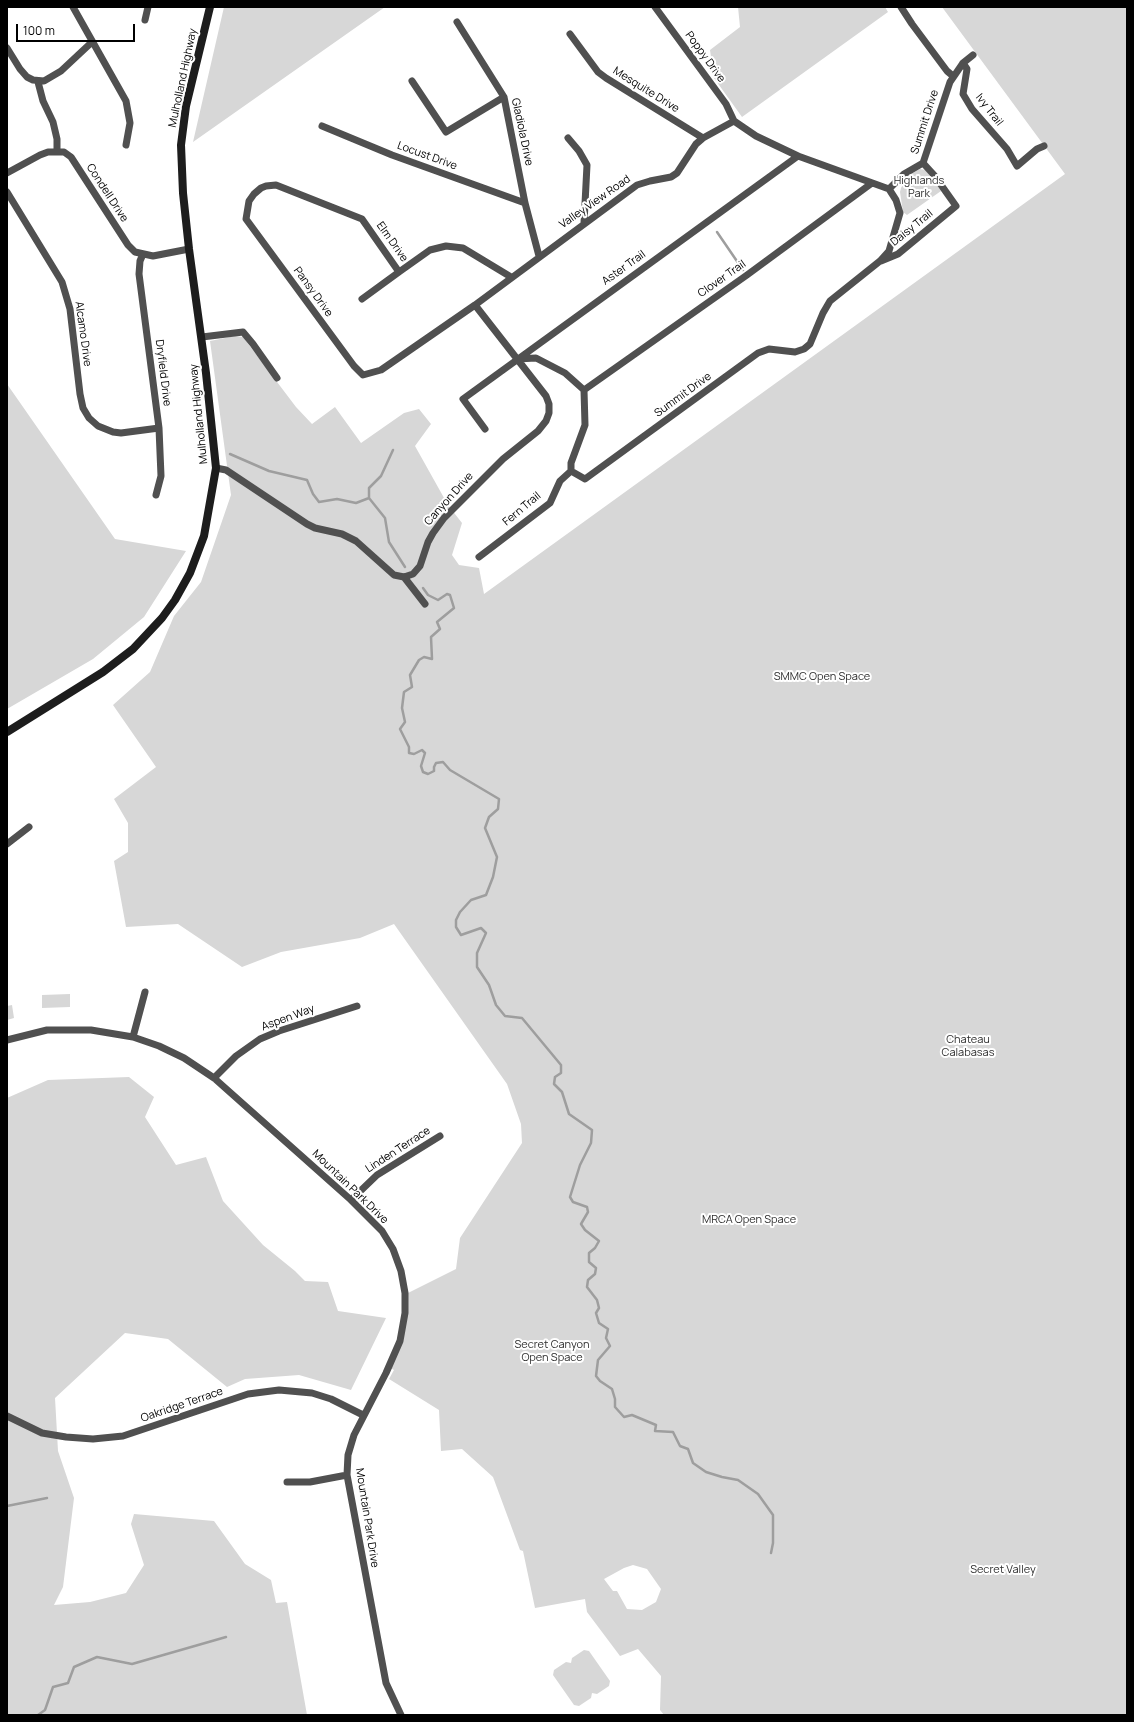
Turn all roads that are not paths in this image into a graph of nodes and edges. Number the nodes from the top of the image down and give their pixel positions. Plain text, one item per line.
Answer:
1 (73, 7) edge
2 (148, 7) edge
3 (210, 7) edge
4 (655, 7) edge
5 (901, 7) edge
6 (145, 20) dead end
7 (457, 22) dead end
8 (570, 34) dead end
9 (92, 42) junction
10 (7, 48) edge
11 (973, 55) dead end
12 (963, 63) junction
13 (953, 76) junction
14 (412, 81) dead end
15 (38, 82) junction
16 (504, 96) junction
17 (734, 121) junction
18 (322, 126) dead end
19 (568, 138) dead end
20 (703, 138) junction
21 (126, 145) dead end
22 (1044, 146) dead end
23 (57, 151) junction
24 (798, 156) junction
25 (923, 163) junction
26 (7, 173) edge
27 (872, 183) junction
28 (889, 189) junction
29 (7, 192) edge
30 (525, 203) junction
31 (246, 219) joint
32 (584, 223) junction
33 (189, 249) junction
34 (143, 254) junction
35 (539, 256) junction
36 (880, 262) junction
37 (399, 272) junction
38 (511, 277) junction
39 (362, 298) dead end
40 (475, 305) junction
41 (202, 337) junction
42 (517, 359) junction
43 (364, 375) joint
44 (277, 378) dead end
45 (584, 390) junction
46 (159, 428) junction
47 (485, 430) dead end
48 (216, 468) junction
49 (571, 471) junction
50 (156, 495) dead end
51 (479, 557) dead end
52 (404, 577) junction
53 (425, 604) dead end
54 (7, 732) edge
55 (29, 827) dead end
56 (7, 844) edge
57 (146, 992) dead end
58 (357, 1006) dead end
59 (133, 1037) junction
60 (7, 1040) edge
61 (214, 1078) junction
62 (440, 1136) dead end
63 (351, 1200) junction
64 (363, 1415) junction
65 (7, 1416) edge
66 (347, 1475) junction
67 (286, 1482) dead end
68 (401, 1715) edge

1 - 9 street
2 - 6 street
3 - 33 main road, Mulholland Highway
4 - 17 street, Poppy Drive
5 - 13 street
7 - 16 street, Gladiola Drive
8 - 20 street, Mesquite Drive
9 - 15 street
9 - 21 street
10 - 15 street
11 - 12 street, Summit Drive
12 - 13 street, Summit Drive
12 - 22 street, Ivy Trail
13 - 25 street, Summit Drive
14 - 16 street
15 - 23 street
16 - 30 street, Gladiola Drive
17 - 20 street, Valley View Road
17 - 24 street
18 - 30 street, Locust Drive
19 - 32 street
20 - 32 street, Valley View Road
23 - 26 street
23 - 34 street, Condell Drive
24 - 27 street
24 - 42 street, Aster Trail
25 - 28 street, Summit Drive
25 - 36 street, Daisy Trail
27 - 28 street
27 - 45 street, Clover Trail
28 - 36 street, Summit Drive
29 - 46 street, Alcamo Drive
30 - 35 street, Gladiola Drive
31 - 37 street, Elm Drive
31 - 43 street, Pansy Drive
32 - 35 street, Valley View Road
33 - 34 street
33 - 41 main road, Mulholland Highway
34 - 46 street, Dryfield Drive
35 - 38 street, Valley View Road
36 - 49 street, Summit Drive
37 - 38 street, Elm Drive
37 - 39 street
38 - 40 street, Valley View Road
40 - 42 street, Canyon Drive
40 - 43 street, Valley View Road
41 - 44 street
41 - 48 main road, Mulholland Highway
42 - 45 street
42 - 47 street, Aster Trail
42 - 52 street, Canyon Drive
45 - 49 street
46 - 50 street, Dryfield Drive
48 - 52 street
48 - 54 main road, Mulholland Highway
49 - 51 street, Fern Trail
52 - 53 street
55 - 56 street
57 - 59 street
58 - 61 street, Aspen Way
59 - 60 street, Mountain Park Drive
59 - 61 street, Mountain Park Drive
61 - 63 street, Mountain Park Drive
62 - 63 street, Linden Terrace
63 - 64 street, Mountain Park Drive
64 - 65 street, Oakridge Terrace
64 - 66 street, Mountain Park Drive
66 - 67 street
66 - 68 street, Mountain Park Drive

